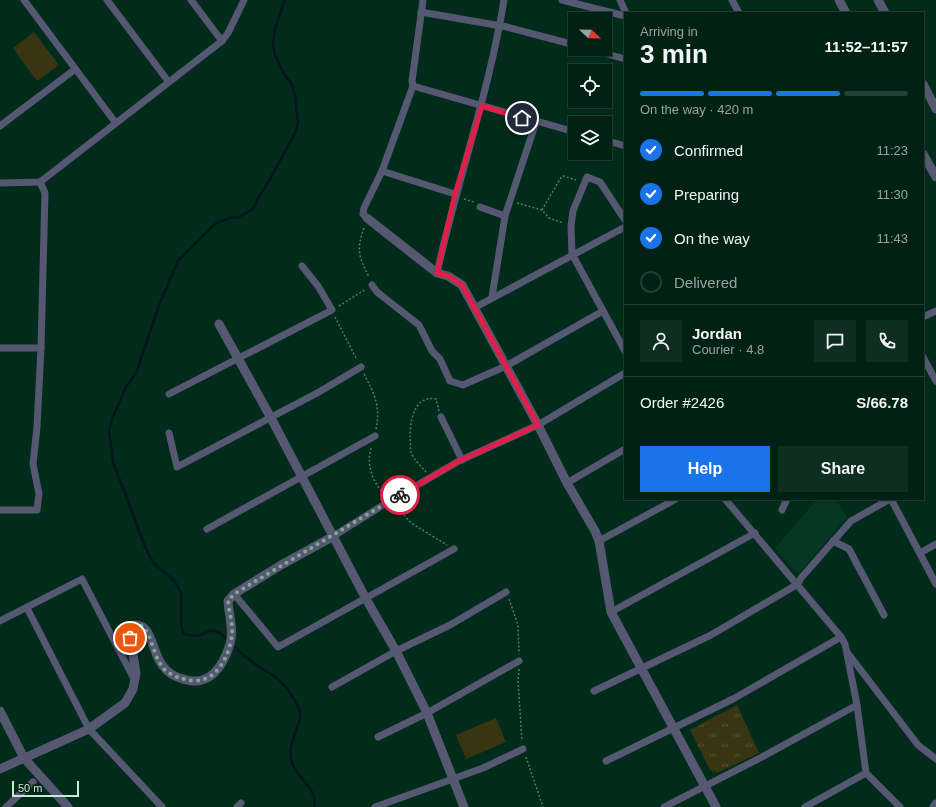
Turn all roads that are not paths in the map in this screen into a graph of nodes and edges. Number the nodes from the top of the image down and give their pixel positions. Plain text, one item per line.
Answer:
1 (24, 0) edge
2 (107, 0) edge
3 (191, 0) edge
4 (244, 0) edge
5 (423, 0) edge
6 (504, 0) edge
7 (562, 0) edge
8 (620, 0) edge
9 (732, 0) edge
10 (840, 0) edge
11 (878, 0) edge
12 (421, 12) junction
13 (626, 12) edge
14 (738, 12) edge
15 (846, 12) edge
16 (884, 12) edge
17 (624, 16) edge
18 (500, 26) junction
19 (222, 41) junction
20 (568, 43) edge
21 (612, 55) edge
22 (624, 59) edge
23 (74, 70) junction
24 (168, 81) junction
25 (414, 86) junction
26 (924, 86) edge
27 (482, 106) junction
28 (936, 109) edge
29 (115, 122) junction
30 (536, 122) junction
31 (0, 126) edge
32 (568, 130) edge
33 (612, 142) edge
34 (624, 146) edge
35 (924, 156) edge
36 (382, 171) junction
37 (936, 177) edge
38 (40, 182) junction
39 (0, 184) edge
40 (455, 194) junction
41 (480, 207) road end
42 (505, 216) junction
43 (367, 218) joint
44 (624, 218) edge
45 (624, 228) edge
46 (572, 254) junction
47 (302, 266) dead end
48 (437, 273) junction
49 (372, 285) road end
50 (492, 297) junction
51 (474, 308) junction
52 (603, 310) junction
53 (936, 311) edge
54 (924, 317) edge
55 (219, 324) dead end
56 (0, 348) edge
57 (41, 348) junction
58 (624, 349) edge
59 (924, 359) edge
60 (238, 360) junction
61 (506, 366) junction
62 (361, 367) dead end
63 (624, 374) edge
64 (936, 381) edge
65 (169, 394) dead end
66 (441, 417) road end
67 (271, 418) junction
68 (538, 425) junction
69 (169, 433) dead end
70 (375, 436) dead end
71 (624, 451) edge
72 (462, 460) junction
73 (301, 477) junction
74 (567, 483) junction
75 (674, 500) edge
76 (726, 500) edge
77 (787, 500) edge
78 (888, 500) edge
79 (891, 500) edge
80 (0, 510) edge
81 (782, 510) dead end
82 (207, 529) dead end
83 (755, 533) junction
84 (332, 537) junction
85 (599, 541) junction
86 (833, 541) junction
87 (936, 544) edge
88 (454, 549) dead end
89 (920, 553) junction
90 (798, 584) junction
91 (936, 584) edge
92 (506, 592) road end
93 (234, 594) junction
94 (366, 599) junction
95 (27, 608) junction
96 (611, 612) junction
97 (884, 615) dead end
98 (0, 621) edge
99 (841, 637) junction
100 (396, 651) junction
101 (846, 651) junction
102 (519, 661) road end
103 (642, 669) junction
104 (135, 681) junction
105 (332, 687) dead end
106 (594, 691) dead end
107 (857, 705) junction
108 (0, 711) edge
109 (427, 714) junction
110 (673, 727) junction
111 (88, 729) junction
112 (378, 737) dead end
113 (523, 749) road end
114 (24, 758) junction
115 (936, 759) edge
116 (606, 761) dead end
117 (0, 769) edge
118 (866, 774) junction
119 (453, 780) junction
120 (34, 782) dead end
121 (704, 786) junction
122 (936, 804) edge
123 (6, 807) edge
124 (68, 807) edge
125 (162, 807) edge
126 (375, 807) edge
127 (464, 807) edge
128 (664, 807) edge
129 (716, 807) edge
130 (805, 807) edge
131 (900, 807) edge
132 (934, 807) edge

1 - 23 street
2 - 24 street
3 - 19 street
4 - 19 street
5 - 12 street
6 - 18 street
7 - 17 street
8 - 13 street
9 - 14 street
10 - 15 street
11 - 16 street
12 - 18 street
12 - 25 street
18 - 20 street
18 - 27 street
19 - 24 street
21 - 22 street
23 - 29 street
23 - 31 street
24 - 29 street
25 - 27 street
25 - 36 street
26 - 28 street
27 - 30 street
27 - 40 street
29 - 38 street
30 - 32 street
30 - 42 street
33 - 34 street
35 - 37 street
36 - 40 street
36 - 43 street
38 - 39 street
38 - 57 street
40 - 48 street
41 - 42 street
42 - 50 street
43 - 48 street
44 - 46 street
45 - 46 street
46 - 50 street
46 - 52 street
47 - 60 street
48 - 51 street
49 - 61 street
50 - 51 street
51 - 61 street
52 - 58 street
52 - 61 street
53 - 54 street
55 - 60 street
56 - 57 street
57 - 80 street
59 - 64 street
60 - 65 street
60 - 67 street
61 - 68 street
62 - 67 street
63 - 68 street
66 - 72 street
67 - 69 street
67 - 73 street
68 - 72 street
68 - 74 street
70 - 73 street
71 - 74 street
72 - 84 street
73 - 82 street
73 - 84 street
74 - 85 street
75 - 85 street
76 - 83 street
77 - 81 street
78 - 86 street
79 - 89 street
83 - 90 street
83 - 96 street
84 - 93 street
84 - 94 street
85 - 96 street
86 - 90 street
86 - 97 street
87 - 89 street
88 - 94 street
89 - 91 street
90 - 99 street
90 - 103 street
92 - 100 street
93 - 94 street
93 - 104 street
94 - 100 street
95 - 98 street
95 - 104 street
95 - 111 street
96 - 103 street
99 - 101 street
99 - 110 street
100 - 105 street
100 - 109 street
101 - 107 street
101 - 115 street
102 - 109 street
103 - 106 street
103 - 110 street
104 - 111 street
107 - 118 street
107 - 121 street
108 - 114 street
109 - 112 street
109 - 119 street
110 - 116 street
110 - 121 street
111 - 114 street
111 - 125 street
113 - 119 street
114 - 117 street
114 - 124 street
118 - 130 street
118 - 131 street
119 - 126 street
119 - 127 street
120 - 123 street
121 - 128 street
121 - 129 street
122 - 132 street

